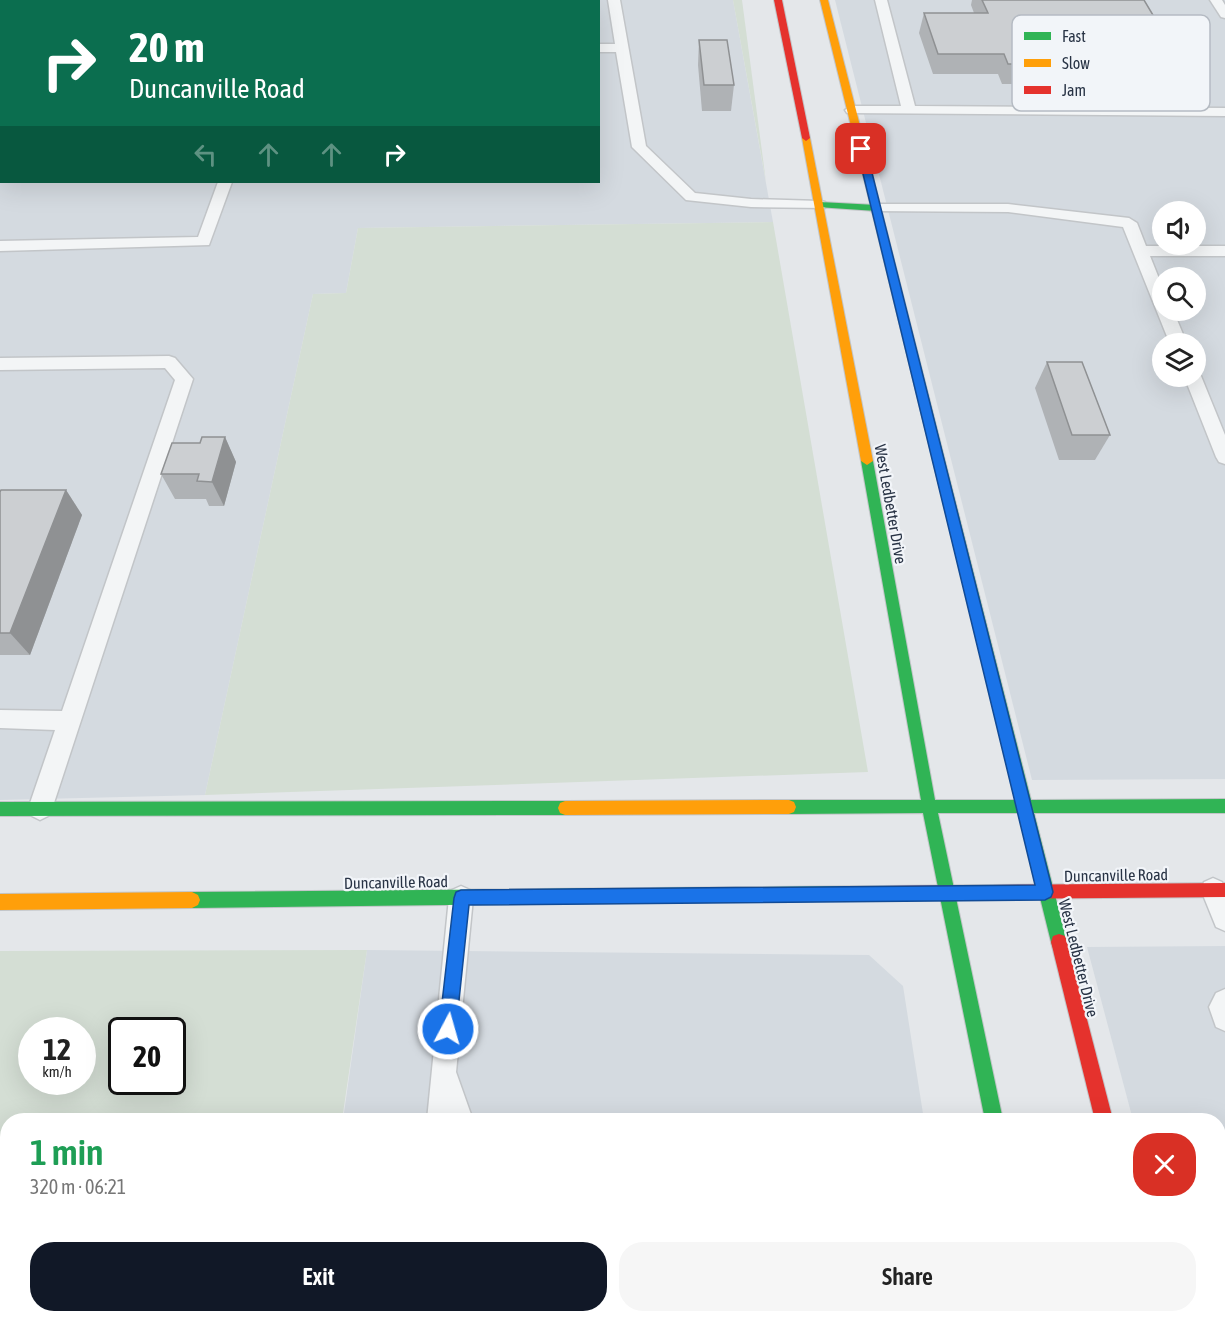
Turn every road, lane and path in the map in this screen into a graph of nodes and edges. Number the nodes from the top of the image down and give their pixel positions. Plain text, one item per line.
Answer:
1 (614, 0) edge
2 (778, 0) edge
3 (824, 0) edge
4 (881, 0) edge
5 (1215, 0) edge
6 (1225, 14) edge
7 (600, 48) edge
8 (622, 48) junction
9 (852, 110) junction
10 (909, 110) junction
11 (1012, 111) edge
12 (1067, 111) edge
13 (1225, 112) edge
14 (225, 183) edge
15 (820, 205) junction
16 (876, 208) junction
17 (0, 246) edge
18 (1141, 251) junction
19 (1225, 251) edge
20 (1152, 279) edge
21 (0, 364) edge
22 (1196, 387) edge
23 (1225, 457) edge
24 (0, 719) edge
25 (70, 721) junction
26 (930, 805) junction
27 (1024, 805) junction
28 (1225, 806) edge
29 (0, 809) edge
30 (40, 809) junction
31 (1219, 890) edge
32 (1045, 892) junction
33 (949, 893) junction
34 (461, 898) junction
35 (0, 902) edge
36 (1225, 919) edge
37 (1225, 1002) edge
38 (1225, 1018) edge
39 (443, 1072) junction
40 (440, 1113) edge
41 (457, 1113) edge
42 (993, 1113) edge
43 (1102, 1113) edge

1 - 8 lane
2 - 15 main road, West Ledbetter Drive
3 - 9 main road, West Ledbetter Drive
4 - 10 lane
5 - 6 lane
7 - 8 lane
8 - 15 lane
9 - 10 lane
9 - 16 main road, West Ledbetter Drive
10 - 11 lane
12 - 13 lane
14 - 17 lane
15 - 16 main road
15 - 26 main road, West Ledbetter Drive
16 - 18 lane
16 - 27 main road, West Ledbetter Drive
18 - 19 lane
18 - 20 lane
21 - 25 lane
22 - 23 lane
24 - 25 lane
25 - 30 lane
26 - 27 main road
26 - 30 main road
26 - 33 main road, West Ledbetter Drive
27 - 28 main road
27 - 32 main road, West Ledbetter Drive
29 - 30 main road
31 - 32 main road, Duncanville Road
31 - 36 lane
32 - 33 main road, Duncanville Road
32 - 43 main road, West Ledbetter Drive
33 - 34 main road, Duncanville Road
33 - 42 main road, West Ledbetter Drive
34 - 35 main road, Duncanville Road
34 - 39 lane
37 - 38 lane
39 - 40 lane
39 - 41 lane

